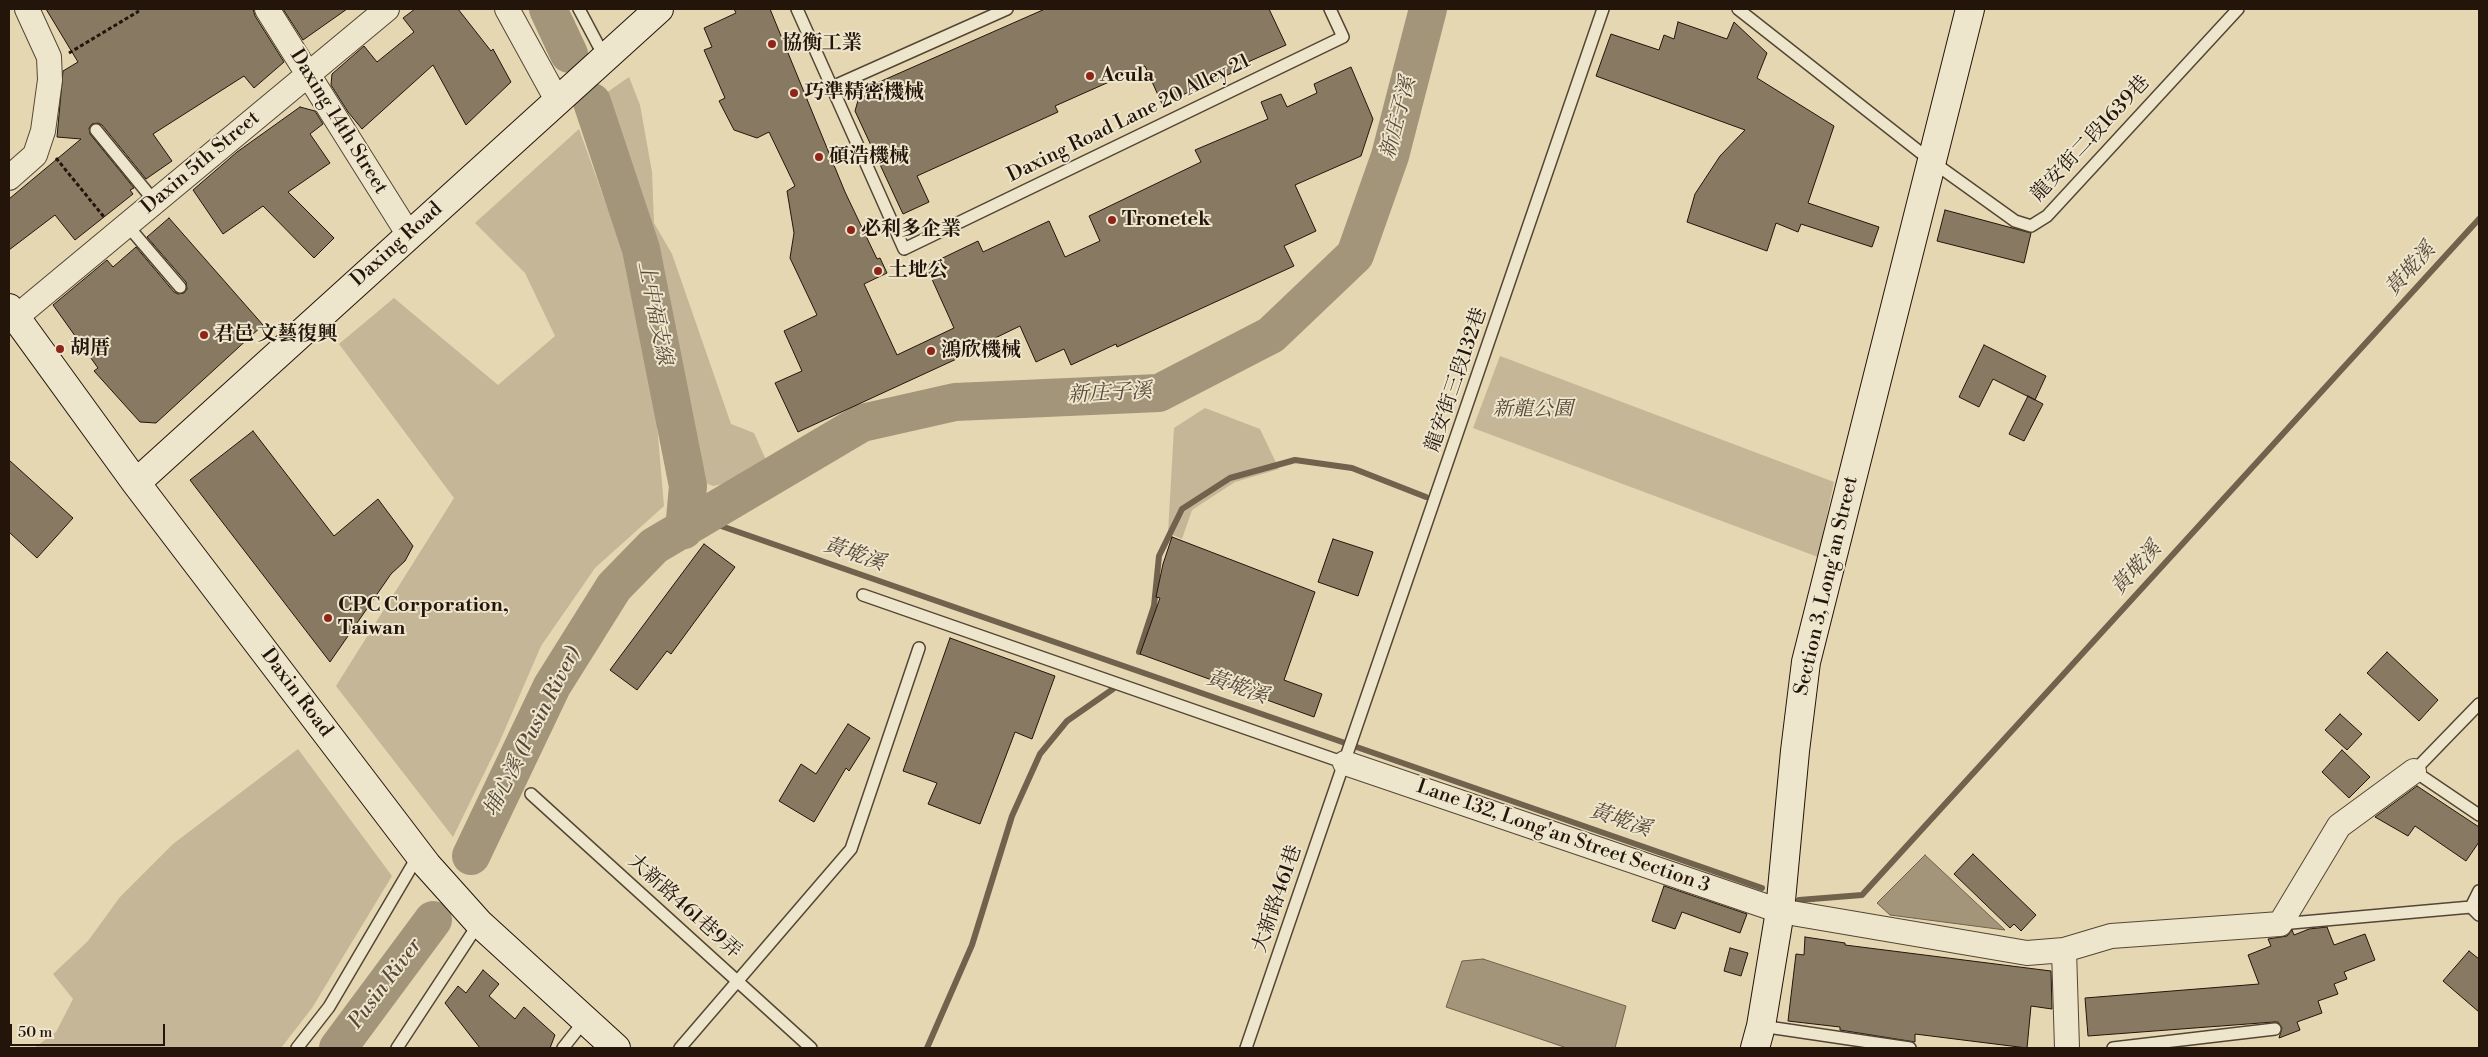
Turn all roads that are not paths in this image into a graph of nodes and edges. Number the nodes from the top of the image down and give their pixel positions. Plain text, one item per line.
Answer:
1 (27, 9) edge
2 (267, 9) edge
3 (387, 9) edge
4 (507, 9) edge
5 (579, 9) edge
6 (659, 9) edge
7 (797, 9) edge
8 (1008, 9) edge
9 (1330, 9) edge
10 (1603, 9) edge
11 (1738, 9) edge
12 (1970, 9) edge
13 (2238, 9) edge
14 (604, 56) junction
15 (308, 74) junction
16 (832, 87) junction
17 (557, 100) junction
18 (96, 130) dead end
19 (1930, 160) junction
20 (9, 178) edge
21 (155, 202) junction
22 (127, 225) junction
23 (408, 235) junction
24 (180, 287) dead end
25 (12, 313) edge
26 (136, 483) junction
27 (863, 595) dead end
28 (919, 648) dead end
29 (2479, 704) edge
30 (1345, 763) junction
31 (2414, 771) junction
32 (531, 794) dead end
33 (2479, 815) edge
34 (423, 860) junction
35 (2479, 891) edge
36 (1780, 911) junction
37 (2475, 911) edge
38 (476, 919) junction
39 (2280, 924) junction
40 (2064, 950) junction
41 (737, 980) junction
42 (585, 1020) junction
43 (2275, 1029) dead end
44 (1758, 1037) edge
45 (297, 1048) edge
46 (397, 1048) edge
47 (562, 1048) edge
48 (616, 1048) edge
49 (680, 1048) edge
50 (811, 1048) edge
51 (1246, 1048) edge
52 (1910, 1048) edge
53 (2067, 1048) edge
54 (2113, 1048) edge

1 - 20 street
2 - 15 street, Daxing 14th Street
3 - 15 street, Daxin 5th Street
4 - 17 street
5 - 14 lane
6 - 14 street, Daxing Road
7 - 16 lane
8 - 16 lane
9 - 16 lane, Daxing Road Lane 20 Alley 21
10 - 30 lane, 龍安街三段132巷
11 - 19 lane, 龍安街二段1639巷
12 - 19 street, Section 3, Long'an Street
13 - 19 lane, 龍安街二段1639巷
14 - 17 street, Daxing Road
15 - 21 street, Daxin 5th Street
15 - 23 street, Daxing 14th Street
17 - 23 street, Daxing Road
18 - 21 lane
19 - 36 street, Section 3, Long'an Street
21 - 22 street, Daxin 5th Street
22 - 24 lane
22 - 25 street, Daxin 5th Street
23 - 26 street, Daxing Road
25 - 26 street, Daxin Road
26 - 34 street, Daxin Road
27 - 30 lane
28 - 41 lane
29 - 31 lane
30 - 36 street, Lane 132, Long'an Street Section 3
30 - 51 lane, 大新路461巷
31 - 33 lane
31 - 39 street
32 - 41 lane, 大新路461巷9弄
34 - 38 street, Daxin Road
34 - 45 lane
35 - 37 lane
36 - 40 street, Lane 132, Long'an Street Section 3
36 - 44 street, Section 3, Long'an Street
37 - 39 lane
38 - 42 street, Daxin Road
38 - 46 lane
39 - 40 street, Lane 132, Long'an Street Section 3
40 - 53 street
41 - 49 lane
41 - 50 lane, 大新路461巷9弄
42 - 47 lane
42 - 48 street, Daxin Road
43 - 54 lane
44 - 52 lane

